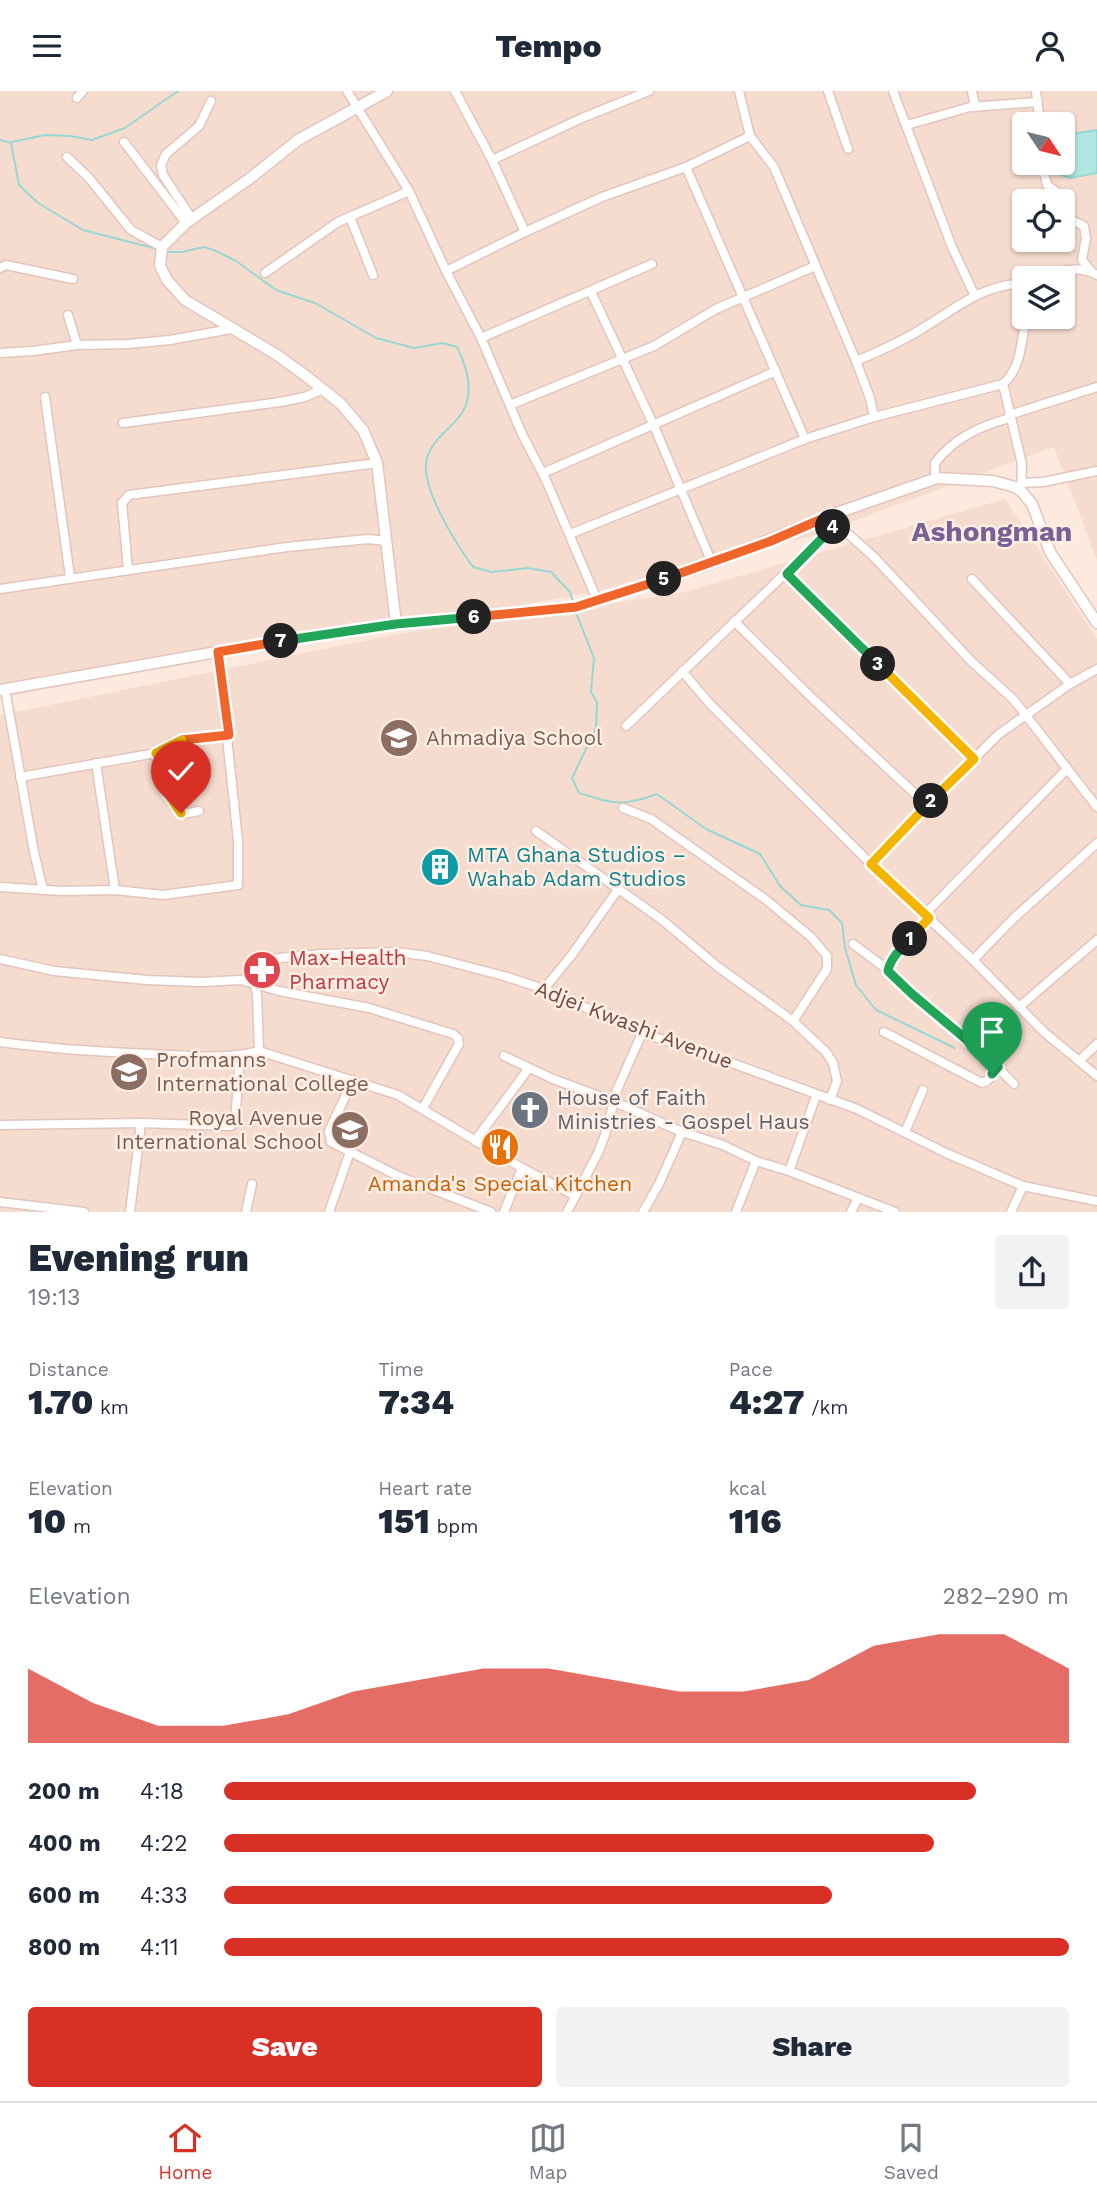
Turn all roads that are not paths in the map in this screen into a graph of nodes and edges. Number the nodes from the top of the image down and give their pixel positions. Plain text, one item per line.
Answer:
1 (347, 91) edge
2 (387, 91) edge
3 (455, 91) edge
4 (649, 91) edge
5 (739, 91) edge
6 (828, 91) edge
7 (893, 91) edge
8 (972, 91) edge
9 (1036, 91) edge
10 (211, 100) dead end
11 (1038, 101) junction
12 (358, 106) junction
13 (975, 107) junction
14 (1039, 112) edge
15 (907, 125) junction
16 (750, 136) junction
17 (124, 142) dead end
18 (848, 149) dead end
19 (67, 157) dead end
20 (492, 160) junction
21 (686, 167) junction
22 (409, 191) junction
23 (350, 217) junction
24 (189, 221) junction
25 (1075, 222) edge
26 (525, 232) junction
27 (162, 247) junction
28 (652, 264) dead end
29 (815, 266) junction
30 (0, 268) edge
31 (1075, 269) edge
32 (446, 271) junction
33 (265, 272) dead end
34 (1094, 274) edge
35 (373, 275) dead end
36 (73, 279) dead end
37 (1012, 284) edge
38 (591, 292) junction
39 (974, 294) junction
40 (742, 298) junction
41 (68, 315) dead end
42 (231, 329) junction
43 (1024, 329) edge
44 (481, 338) junction
45 (77, 345) junction
46 (0, 353) edge
47 (621, 358) junction
48 (856, 361) junction
49 (776, 371) junction
50 (1003, 384) junction
51 (1097, 387) edge
52 (323, 389) junction
53 (45, 397) dead end
54 (510, 405) junction
55 (874, 417) junction
56 (1009, 417) junction
57 (123, 423) dead end
58 (654, 426) junction
59 (805, 439) junction
60 (377, 463) junction
61 (1097, 471) edge
62 (543, 473) junction
63 (934, 479) junction
64 (1022, 487) junction
65 (681, 490) junction
66 (834, 519) junction
67 (570, 534) junction
68 (387, 541) junction
69 (712, 563) junction
70 (128, 570) junction
71 (787, 574) junction
72 (71, 577) junction
73 (972, 579) dead end
74 (0, 589) edge
75 (598, 602) junction
76 (734, 621) junction
77 (1097, 622) edge
78 (396, 624) junction
79 (218, 652) junction
80 (1097, 669) edge
81 (682, 671) junction
82 (1070, 684) junction
83 (2, 689) edge
84 (1026, 715) junction
85 (626, 726) dead end
86 (229, 735) junction
87 (156, 753) junction
88 (974, 759) junction
89 (96, 763) junction
90 (1067, 769) junction
91 (20, 777) junction
92 (927, 805) junction
93 (1097, 807) edge
94 (623, 808) dead end
95 (199, 811) dead end
96 (536, 831) dead end
97 (1097, 843) edge
98 (871, 864) junction
99 (0, 887) edge
100 (619, 888) junction
101 (43, 890) junction
102 (115, 890) junction
103 (927, 916) junction
104 (1097, 940) edge
105 (853, 944) dead end
106 (0, 959) edge
107 (973, 960) junction
108 (888, 971) junction
109 (254, 985) junction
110 (544, 989) junction
111 (1019, 1007) junction
112 (793, 1021) junction
113 (884, 1031) dead end
114 (642, 1033) junction
115 (0, 1042) edge
116 (1097, 1044) edge
117 (259, 1051) junction
118 (240, 1056) junction
119 (504, 1056) dead end
120 (1080, 1060) junction
121 (529, 1068) junction
122 (992, 1074) junction
123 (1097, 1076) edge
124 (353, 1080) junction
125 (1014, 1084) dead end
126 (923, 1090) dead end
127 (816, 1095) junction
128 (830, 1100) junction
129 (615, 1102) junction
130 (423, 1108) junction
131 (141, 1123) junction
132 (0, 1125) edge
133 (681, 1132) junction
134 (905, 1132) junction
135 (475, 1141) junction
136 (350, 1152) junction
137 (756, 1161) junction
138 (522, 1168) junction
139 (789, 1171) junction
140 (252, 1184) dead end
141 (1023, 1186) junction
142 (574, 1195) junction
143 (858, 1198) junction
144 (1088, 1200) edge
145 (0, 1202) edge
146 (84, 1212) edge
147 (130, 1212) edge
148 (246, 1212) edge
149 (329, 1212) edge
150 (491, 1212) edge
151 (504, 1212) edge
152 (567, 1212) edge
153 (642, 1212) edge
154 (736, 1212) edge
155 (851, 1212) edge
156 (895, 1212) edge
157 (1011, 1212) edge

1 - 12 street
2 - 12 street
3 - 20 street
4 - 20 street
5 - 16 street
6 - 18 street
7 - 15 street
8 - 13 street
9 - 11 street
10 - 24 street
11 - 13 street
11 - 14 street
12 - 22 street
12 - 24 street
13 - 15 street
15 - 39 street
16 - 21 street
16 - 29 street
17 - 24 street
19 - 27 street
20 - 26 street
21 - 26 street
21 - 40 street
22 - 23 street
22 - 32 street
23 - 33 street
23 - 35 street
24 - 27 street
25 - 34 street
26 - 32 street
27 - 42 street
28 - 38 street
29 - 40 street
29 - 48 street
30 - 36 street
31 - 34 street
32 - 44 street
37 - 39 street
38 - 44 street
38 - 47 street
39 - 48 street
40 - 47 street
40 - 49 street
41 - 45 street
42 - 45 street
42 - 52 street
43 - 50 street
44 - 54 street
45 - 46 street
47 - 54 street
47 - 58 street
48 - 55 street
49 - 58 street
49 - 59 street
50 - 55 street
50 - 56 street
51 - 56 street
52 - 57 street
52 - 60 street
53 - 72 street
54 - 62 street
55 - 59 street
56 - 63 street
56 - 64 street
58 - 62 street
58 - 65 street
59 - 65 street
60 - 68 street
60 - 70 street
61 - 64 street
62 - 67 street
63 - 64 street
63 - 66 street
64 - 77 street
65 - 67 street
65 - 69 street
66 - 69 street
66 - 71 street
66 - 84 street
67 - 75 street
68 - 70 street
68 - 78 street
69 - 75 street
70 - 72 street
71 - 76 street
71 - 88 street
72 - 74 street
73 - 82 street
75 - 78 street
76 - 81 street
76 - 92 street
78 - 79 street
79 - 83 street
79 - 86 street
80 - 82 street
81 - 85 street
81 - 98 street
82 - 84 street
83 - 91 street
84 - 88 street
84 - 90 street
86 - 87 street
86 - 102 street
87 - 89 street
87 - 95 street
88 - 92 street
89 - 91 street
89 - 102 street
90 - 93 street
90 - 103 street
91 - 101 street
92 - 98 street
94 - 112 street
96 - 100 street
97 - 107 street
98 - 103 street
99 - 101 street
100 - 110 street
100 - 112 street
101 - 102 street
103 - 107 street
103 - 108 street
104 - 111 street
105 - 108 street
106 - 109 street
107 - 111 street
108 - 122 street
109 - 110 street, Adjei Kwashi Avenue
109 - 117 street
109 - 130 street
110 - 114 street, Adjei Kwashi Avenue
111 - 120 street
112 - 128 street
113 - 122 street
114 - 127 street, Adjei Kwashi Avenue
114 - 129 street
115 - 118 street
116 - 120 street
117 - 118 street
117 - 124 street
118 - 131 street
119 - 121 street
120 - 123 street
121 - 129 street
121 - 135 street
122 - 125 street
124 - 130 street
124 - 136 street
126 - 134 street
127 - 128 street, Adjei Kwashi Avenue
127 - 139 street
128 - 134 street, Adjei Kwashi Avenue
129 - 133 street
129 - 142 street
130 - 135 street
131 - 132 street
131 - 147 street
133 - 137 street
133 - 153 street
134 - 141 street, Adjei Kwashi Avenue
135 - 138 street
136 - 149 street
136 - 150 street
137 - 139 street
137 - 154 street
138 - 142 street
138 - 151 street
139 - 143 street
140 - 148 street
141 - 144 street, Adjei Kwashi Avenue
141 - 157 street
142 - 152 street
143 - 155 street
143 - 156 street
145 - 146 street

